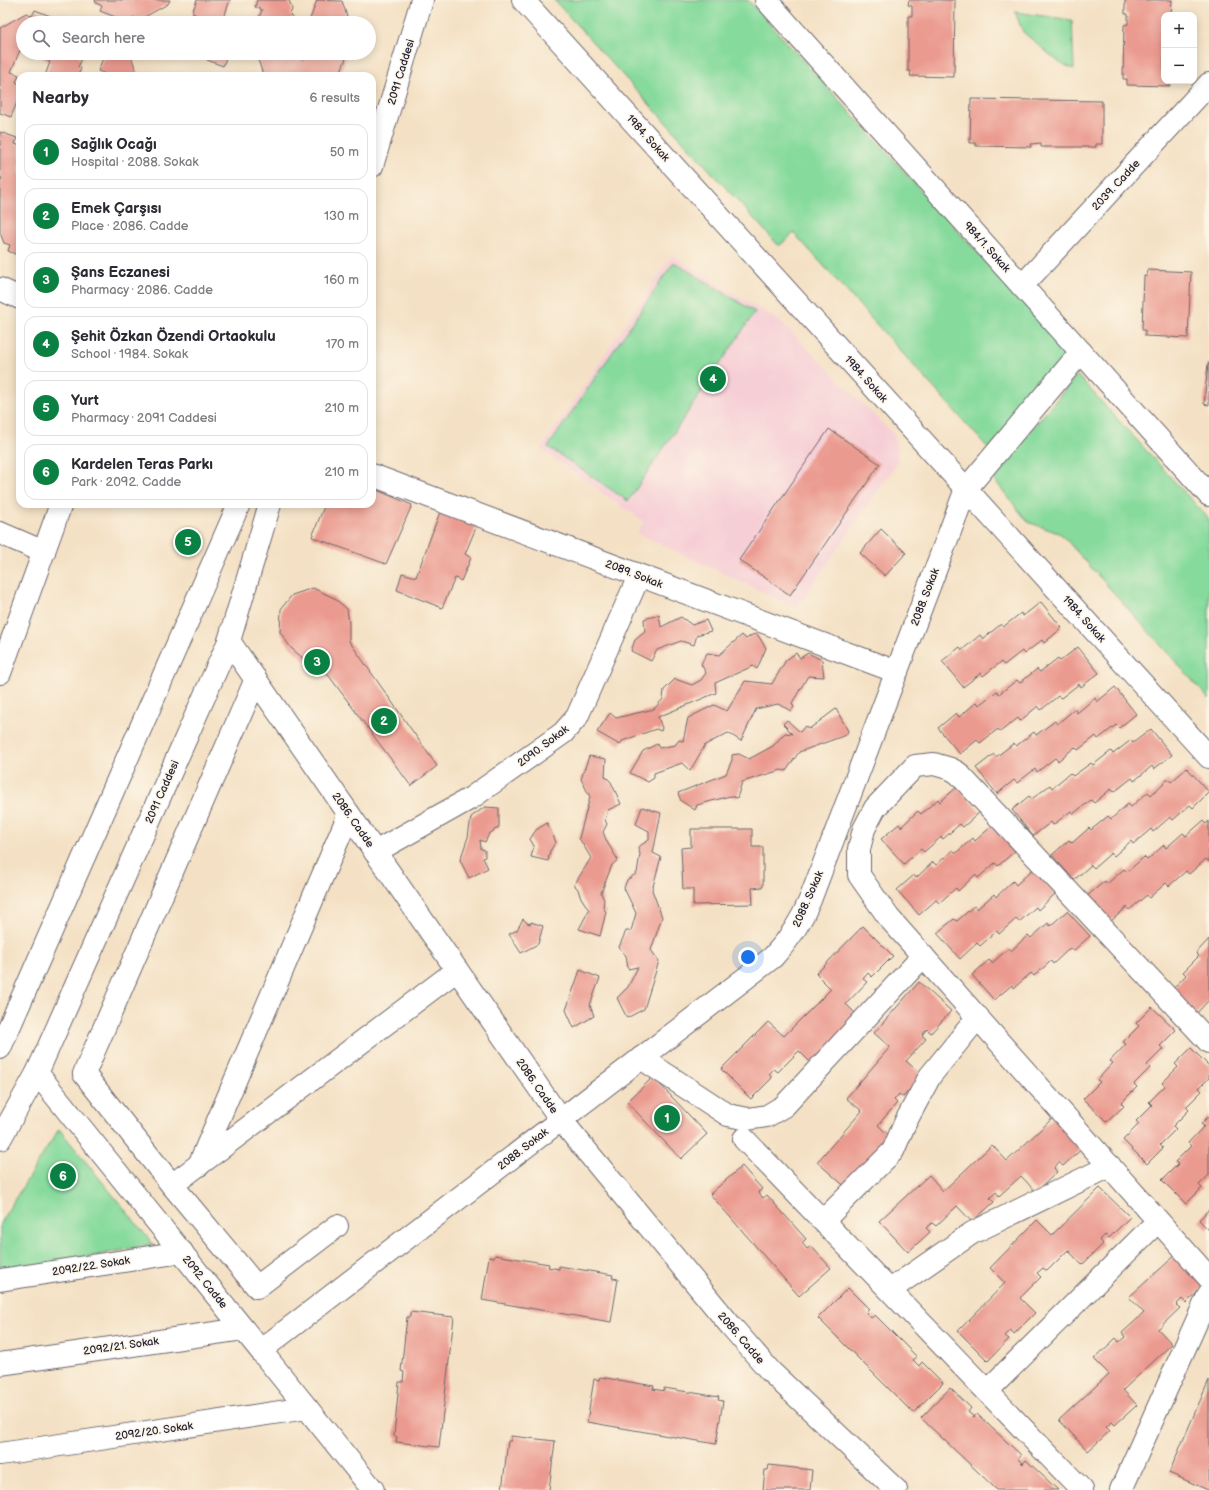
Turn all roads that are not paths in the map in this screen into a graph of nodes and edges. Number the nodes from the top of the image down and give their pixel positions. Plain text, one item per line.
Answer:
1 (422, 0) edge
2 (523, 0) edge
3 (766, 0) edge
4 (1209, 84) edge
5 (376, 153) edge
6 (1022, 286) junction
7 (0, 289) edge
8 (16, 296) edge
9 (1081, 352) junction
10 (376, 477) edge
11 (966, 489) junction
12 (1209, 495) edge
13 (60, 508) edge
14 (237, 508) edge
15 (264, 508) edge
16 (0, 533) edge
17 (44, 552) junction
18 (639, 576) junction
19 (229, 641) junction
20 (897, 672) junction
21 (0, 673) edge
22 (256, 679) junction
23 (1209, 757) edge
24 (349, 814) junction
25 (375, 852) junction
26 (923, 956) junction
27 (457, 970) junction
28 (978, 1017) junction
29 (1209, 1042) edge
30 (0, 1048) edge
31 (641, 1058) junction
32 (37, 1073) junction
33 (561, 1120) junction
34 (1, 1134) edge
35 (744, 1138) dead end
36 (199, 1165) junction
37 (1110, 1166) junction
38 (172, 1185) junction
39 (823, 1221) junction
40 (1158, 1221) junction
41 (337, 1226) dead end
42 (182, 1252) junction
43 (1209, 1278) edge
44 (0, 1280) edge
45 (890, 1290) junction
46 (1209, 1294) edge
47 (243, 1329) junction
48 (260, 1350) junction
49 (0, 1364) edge
50 (987, 1391) junction
51 (308, 1408) junction
52 (0, 1454) edge
53 (373, 1490) edge
54 (896, 1490) edge
55 (1082, 1490) edge
56 (1121, 1490) edge

1 - 5 street, 2091 Caddesi
2 - 11 street, 1984. Sokak
3 - 6 street, 984/1. Sokak
4 - 6 street, 2039. Cadde
6 - 9 street, 984/1. Sokak
7 - 8 street
9 - 11 street, 2088. Sokak
9 - 12 street, 984/1. Sokak
10 - 18 street, 2089. Sokak
11 - 20 street, 2088. Sokak
11 - 23 street, 1984. Sokak
13 - 17 street
14 - 30 street
15 - 19 street, 2091 Caddesi
16 - 17 street
17 - 21 street
18 - 20 street, 2089. Sokak
18 - 25 street, 2090. Sokak
19 - 22 street, 2086. Cadde
19 - 32 street, 2091 Caddesi
20 - 31 street, 2088. Sokak
22 - 24 street, 2086. Cadde
22 - 38 street
24 - 25 street, 2086. Cadde
24 - 36 street
25 - 27 street, 2086. Cadde
26 - 28 street
26 - 29 street
26 - 31 street
27 - 33 street, 2086. Cadde
27 - 36 street
28 - 37 street
28 - 39 street
31 - 33 street, 2088. Sokak
32 - 34 street, 2091 Caddesi
32 - 42 street, 2092. Cadde
33 - 48 street, 2088. Sokak
33 - 54 street, 2086. Cadde
35 - 39 street
36 - 38 street
37 - 40 street
37 - 45 street
38 - 41 street
39 - 45 street
40 - 43 street
40 - 50 street
42 - 44 street, 2092/22. Sokak
42 - 47 street, 2092. Cadde
45 - 50 street
46 - 56 street
47 - 48 street, 2092. Cadde
47 - 49 street, 2092/21. Sokak
48 - 51 street, 2092. Cadde
50 - 55 street
51 - 52 street, 2092/20. Sokak
51 - 53 street, 2092. Cadde

